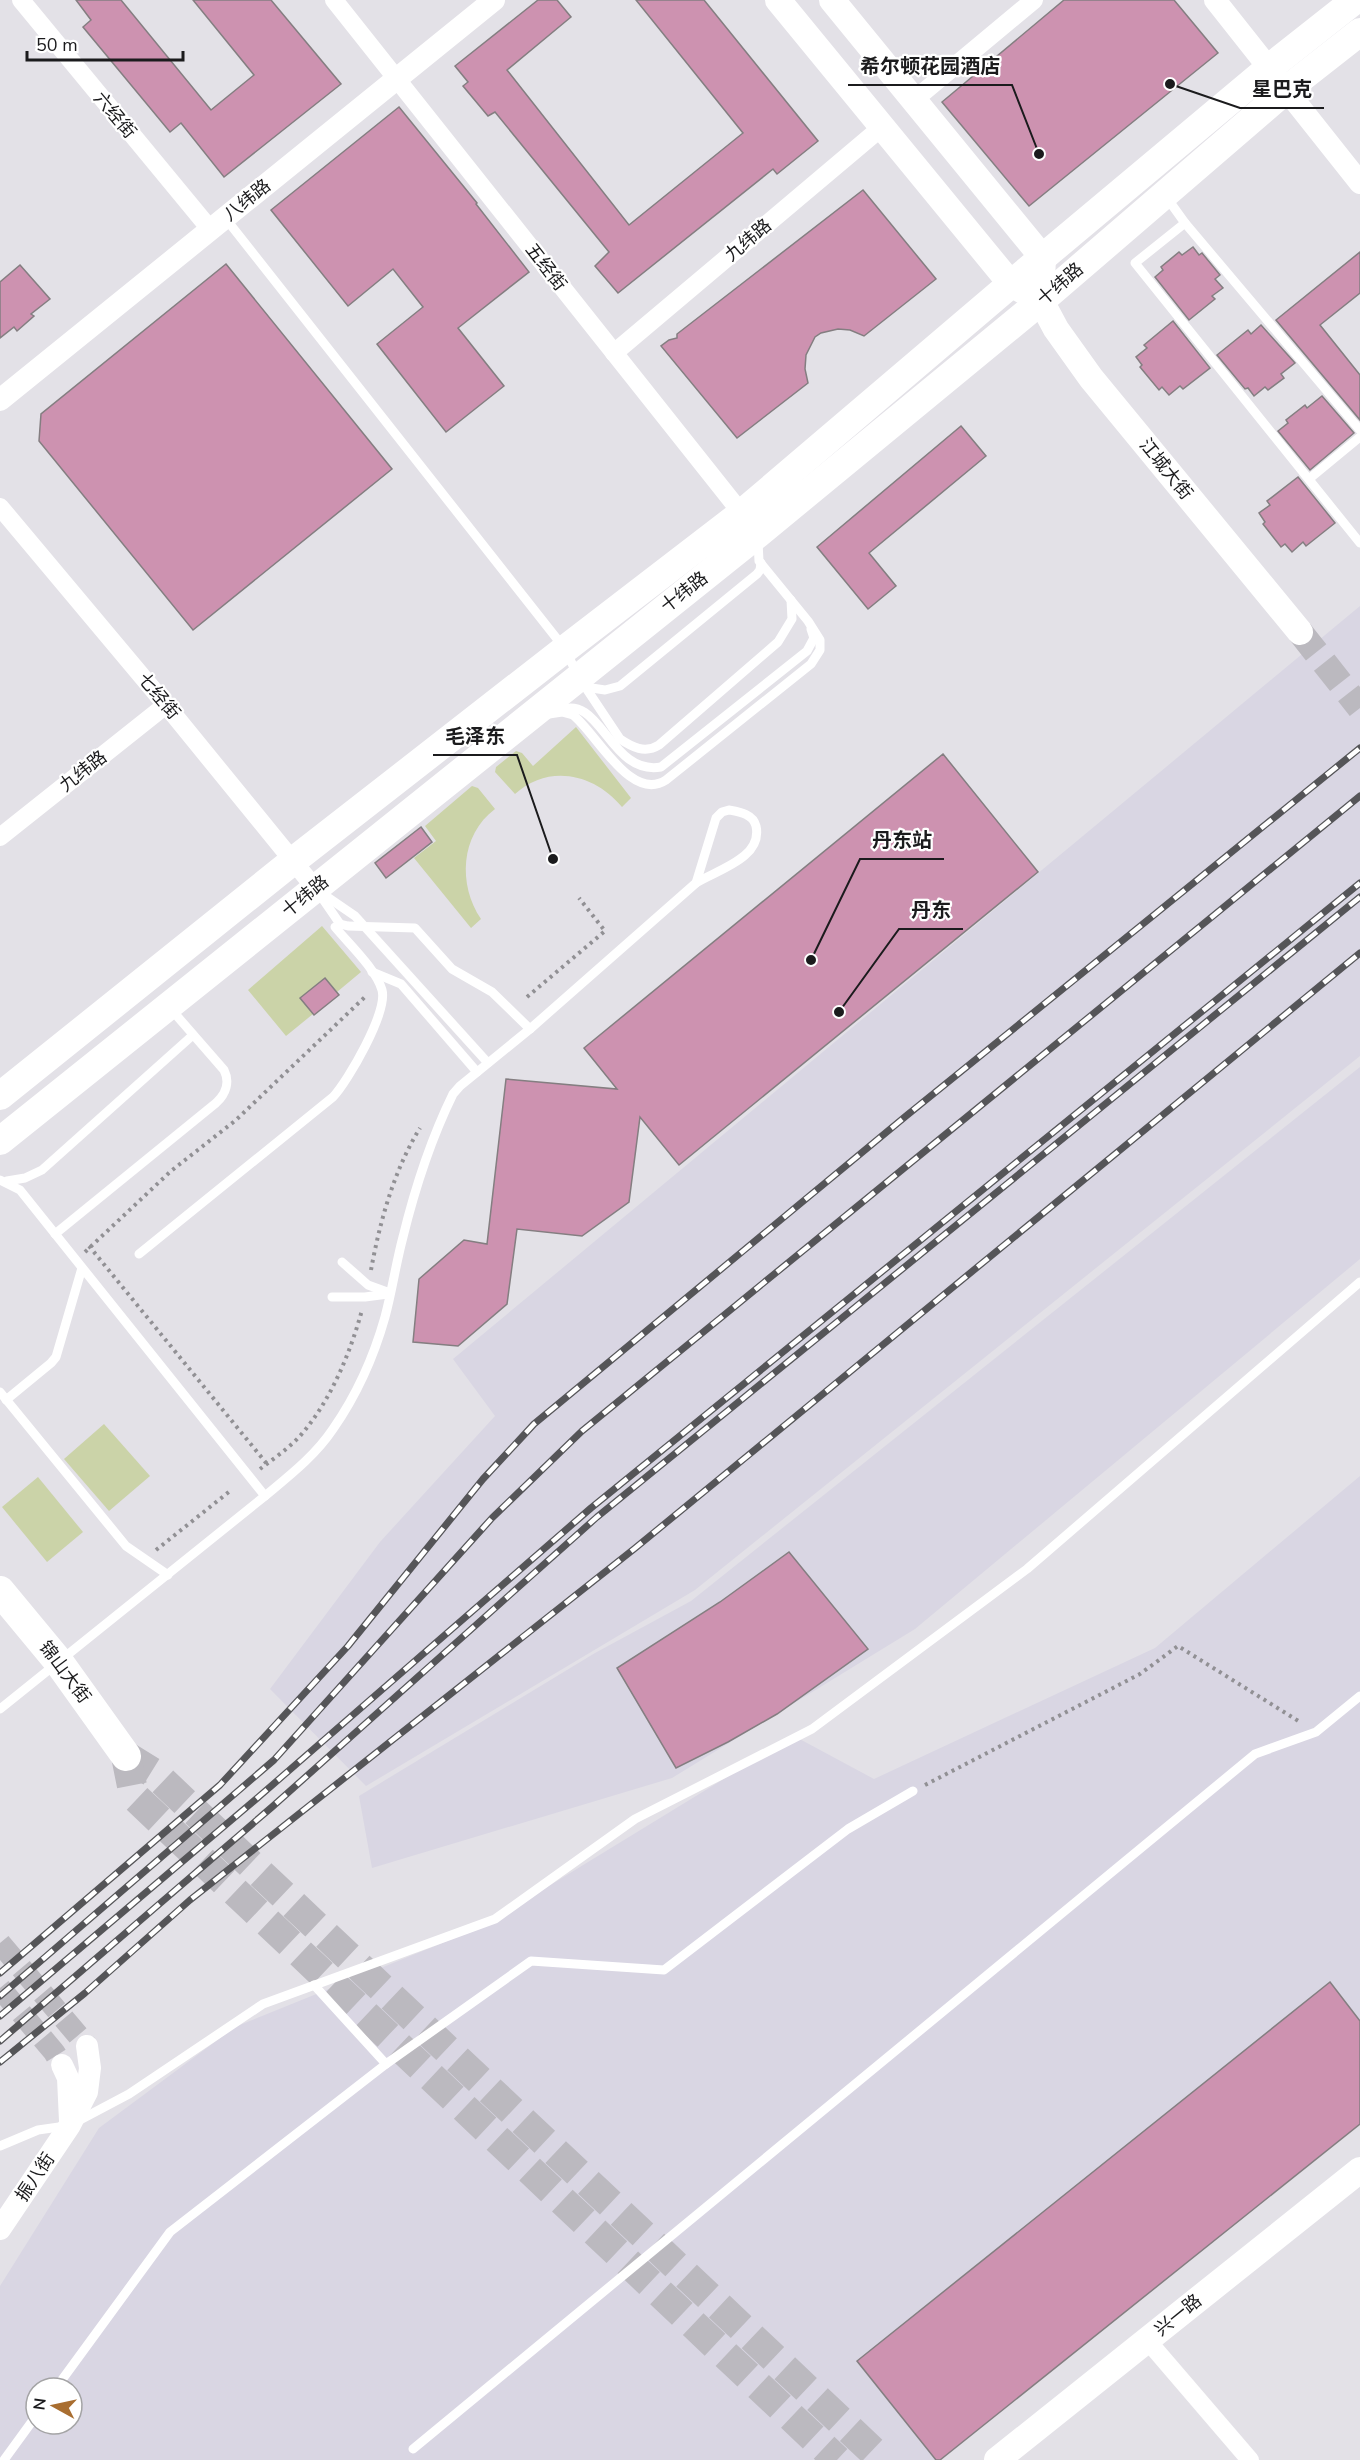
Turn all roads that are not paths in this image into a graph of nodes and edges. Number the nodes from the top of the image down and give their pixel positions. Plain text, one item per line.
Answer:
1 (21, 0) edge
2 (334, 0) edge
3 (494, 0) edge
4 (778, 0) edge
5 (832, 0) edge
6 (1034, 0) edge
7 (1215, 0) edge
8 (1355, 0) edge
9 (1360, 32) edge
10 (399, 79) junction
11 (1277, 79) junction
12 (914, 100) junction
13 (882, 126) junction
14 (1360, 183) edge
15 (1164, 194) junction
16 (217, 223) junction
17 (1185, 223) junction
18 (1043, 258) junction
19 (1011, 284) junction
20 (1041, 301) junction
21 (614, 353) junction
22 (0, 400) edge
23 (1360, 430) edge
24 (1360, 437) edge
25 (1309, 479) junction
26 (0, 507) edge
27 (750, 524) junction
28 (1360, 543) edge
29 (761, 564) junction
30 (791, 600) junction
31 (808, 621) junction
32 (1300, 632) tunnel mouth
33 (565, 649) junction
34 (581, 682) junction
35 (166, 705) junction
36 (555, 712) junction
37 (518, 724) junction
38 (0, 837) edge
39 (293, 861) junction
40 (696, 883) junction
41 (315, 888) junction
42 (340, 924) junction
43 (363, 926) junction
44 (372, 972) junction
45 (167, 1006) junction
46 (530, 1029) junction
47 (193, 1035) junction
48 (488, 1063) junction
49 (477, 1072) junction
50 (0, 1096) edge
51 (0, 1141) edge
52 (2, 1181) edge
53 (55, 1234) junction
54 (139, 1254) dead end
55 (342, 1262) dead end
56 (80, 1265) junction
57 (1360, 1282) edge
58 (390, 1293) junction
59 (332, 1297) dead end
60 (3, 1396) edge
61 (265, 1496) junction
62 (168, 1575) junction
63 (0, 1591) edge
64 (58, 1661) junction
65 (1360, 1696) edge
66 (0, 1709) edge
67 (126, 1756) dead end
68 (914, 1791) road end
69 (314, 1985) junction
70 (87, 2046) tunnel mouth
71 (386, 2064) junction
72 (62, 2065) tunnel mouth
73 (70, 2125) junction
74 (0, 2146) edge
75 (1360, 2170) edge
76 (0, 2229) edge
77 (1147, 2340) junction
78 (65, 2376) edge
79 (24, 2432) edge
80 (413, 2449) dead end
81 (4, 2460) edge
82 (997, 2460) edge
83 (1250, 2460) edge

1 - 16 street, 六经街
2 - 10 street, 五经街
3 - 10 street, 八纬路
4 - 13 main road
5 - 12 main road
6 - 12 street
7 - 11 street
8 - 11 main road, 十纬路
9 - 11 main road, 十纬路
10 - 16 street, 八纬路
10 - 21 street, 五经街
11 - 14 street
11 - 15 main road, 十纬路
11 - 18 main road, 十纬路
12 - 18 main road
13 - 19 main road
13 - 21 street, 九纬路
15 - 17 lane
15 - 20 main road, 十纬路
16 - 22 street, 八纬路
16 - 33 lane
17 - 23 lane
17 - 25 lane
18 - 19 main road, 十纬路
18 - 20 main road
19 - 20 main road
19 - 27 main road, 十纬路
20 - 27 main road, 十纬路
20 - 32 main road, 江城大街
21 - 27 street, 五经街
24 - 25 lane
25 - 28 lane
26 - 35 street, 七经街
27 - 29 lane
27 - 33 main road, 十纬路
27 - 34 main road, 十纬路
29 - 30 lane
29 - 34 lane
30 - 31 lane
30 - 34 lane
31 - 36 lane
31 - 36 lane
33 - 34 lane
33 - 39 main road, 十纬路
34 - 37 main road, 十纬路
35 - 38 street, 九纬路
35 - 39 street, 七经街
36 - 37 lane
37 - 41 main road, 十纬路
39 - 41 street, 七经街
39 - 50 main road, 十纬路
40 - 40 lane
40 - 46 lane
41 - 42 lane
41 - 43 lane
41 - 45 main road, 十纬路
42 - 43 lane
42 - 44 lane
43 - 46 lane
43 - 48 lane
44 - 49 lane
44 - 54 lane
45 - 47 lane
45 - 51 main road, 十纬路
46 - 48 lane
47 - 52 lane
47 - 53 lane
48 - 49 lane
49 - 58 lane
52 - 53 lane
53 - 56 lane
55 - 58 lane
56 - 60 lane
56 - 61 lane
57 - 69 lane
58 - 59 lane
58 - 61 lane
60 - 62 lane
61 - 62 lane
62 - 64 lane
63 - 64 highway, 锦山大街
64 - 66 lane
64 - 67 highway, 锦山大街
65 - 80 lane
68 - 71 lane
69 - 71 lane
69 - 73 lane
70 - 73 street, 振八街
71 - 78 lane
72 - 73 street
73 - 74 lane
73 - 76 street, 振八街
75 - 77 main road, 兴一路
77 - 82 main road, 兴一路
77 - 83 street
79 - 81 lane

